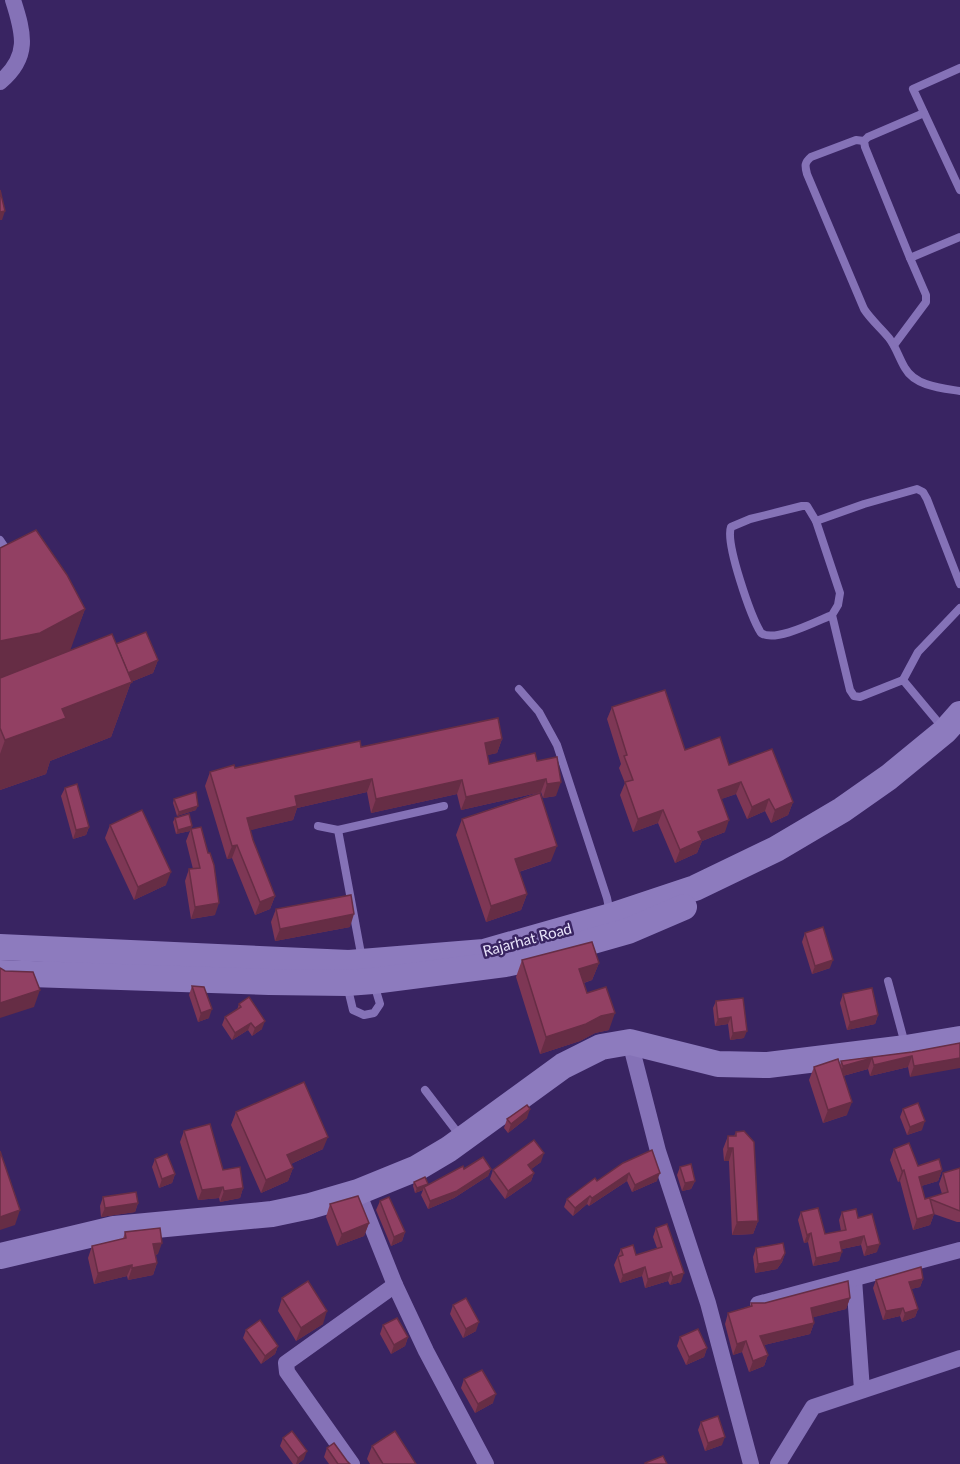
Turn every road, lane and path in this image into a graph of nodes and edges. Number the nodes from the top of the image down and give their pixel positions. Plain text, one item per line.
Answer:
1 (13, 0) edge
2 (960, 69) edge
3 (0, 82) edge
4 (924, 113) junction
5 (864, 141) junction
6 (960, 190) edge
7 (960, 237) edge
8 (910, 258) junction
9 (894, 345) junction
10 (960, 391) edge
11 (816, 520) junction
12 (0, 540) edge
13 (16, 565) edge
14 (960, 584) edge
15 (960, 608) edge
16 (832, 615) junction
17 (903, 680) junction
18 (519, 689) dead end
19 (955, 726) edge
20 (444, 806) dead end
21 (318, 826) dead end
22 (338, 830) junction
23 (611, 916) junction
24 (0, 947) edge
25 (360, 970) junction
26 (0, 973) edge
27 (888, 981) dead end
28 (960, 1039) edge
29 (630, 1042) junction
30 (906, 1048) junction
31 (425, 1090) dead end
32 (463, 1139) junction
33 (358, 1192) junction
34 (960, 1251) edge
35 (0, 1256) edge
36 (854, 1279) junction
37 (395, 1285) junction
38 (758, 1304) edge
39 (960, 1358) edge
40 (862, 1390) junction
41 (352, 1464) edge
42 (486, 1464) edge
43 (751, 1464) edge
44 (778, 1464) edge

1 - 3 street
2 - 4 lane
4 - 5 lane
4 - 6 lane
5 - 8 lane
5 - 9 lane
7 - 8 lane
8 - 9 lane
9 - 10 lane
11 - 14 lane
11 - 16 lane
11 - 16 lane
12 - 13 lane
15 - 17 lane
16 - 17 lane
17 - 19 lane
18 - 23 lane
19 - 23 main road, Rajarhat Road
19 - 25 main road
20 - 22 lane
21 - 22 lane
22 - 25 lane
23 - 25 main road, Rajarhat Road
24 - 25 main road, Rajarhat Road
25 - 26 main road
27 - 30 lane
28 - 30 main road
29 - 30 main road
29 - 32 main road
29 - 43 street
31 - 32 lane
32 - 33 main road
33 - 35 main road
33 - 37 street
34 - 36 street
36 - 38 street
36 - 40 street
37 - 41 street
37 - 42 street
39 - 40 street
40 - 44 street

